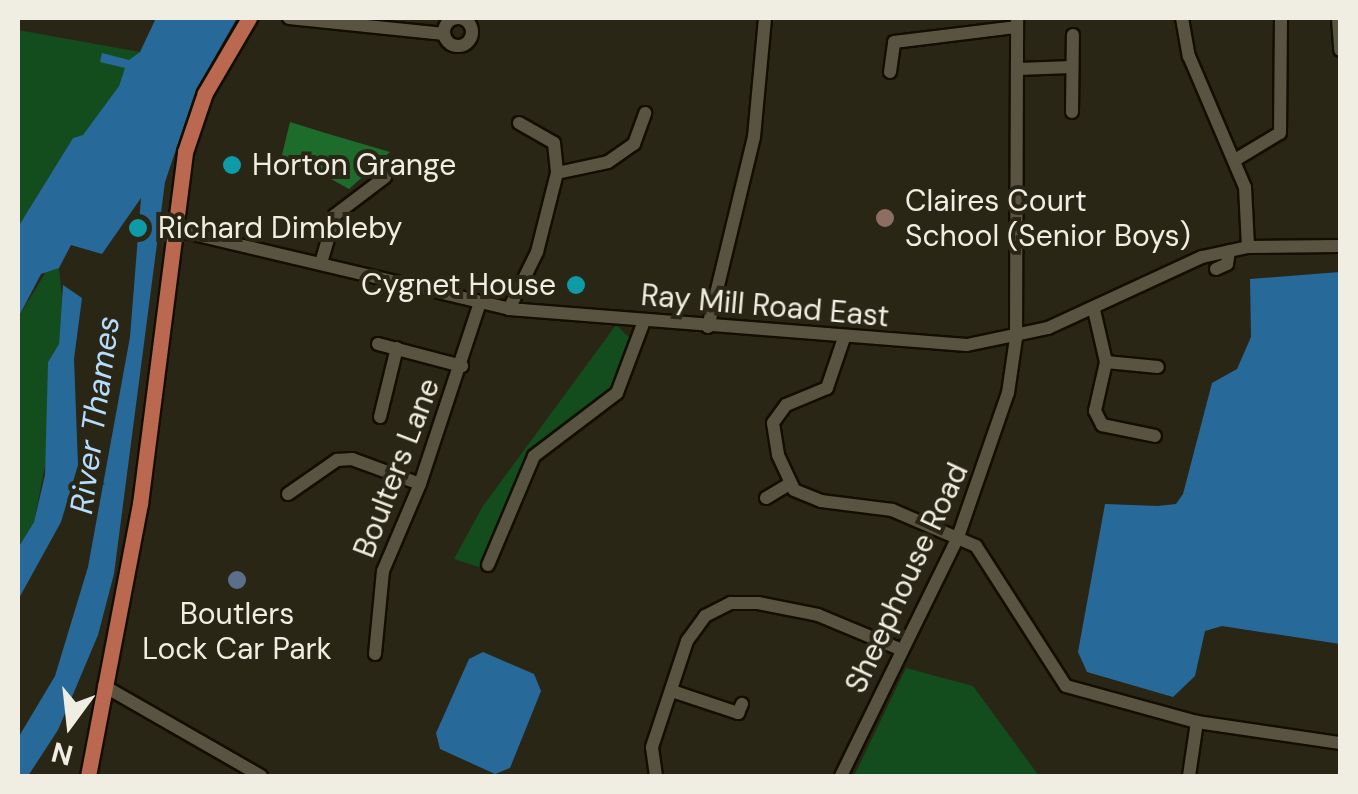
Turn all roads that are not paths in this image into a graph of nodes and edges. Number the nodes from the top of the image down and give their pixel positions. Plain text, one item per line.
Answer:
1 (249, 18) edge
2 (289, 18) edge
3 (765, 18) edge
4 (1182, 18) edge
5 (1281, 18) edge
6 (1338, 18) edge
7 (1017, 22) edge
8 (444, 34) dead end
9 (1073, 34) dead end
10 (1340, 50) edge
11 (1072, 68) junction
12 (1018, 69) junction
13 (890, 72) dead end
14 (1072, 112) dead end
15 (645, 114) dead end
16 (519, 123) dead end
17 (1236, 160) junction
18 (557, 173) junction
19 (385, 177) dead end
20 (176, 230) junction
21 (1340, 246) edge
22 (1248, 247) junction
23 (1229, 250) junction
24 (322, 263) junction
25 (1216, 269) dead end
26 (480, 303) junction
27 (509, 309) junction
28 (1094, 310) junction
29 (644, 321) junction
30 (708, 326) junction
31 (844, 338) junction
32 (1016, 338) junction
33 (378, 344) dead end
34 (397, 348) junction
35 (1106, 362) junction
36 (462, 366) junction
37 (1158, 368) dead end
38 (380, 417) dead end
39 (1155, 436) dead end
40 (420, 484) junction
41 (789, 484) junction
42 (288, 494) dead end
43 (766, 498) dead end
44 (958, 537) junction
45 (488, 564) dead end
46 (902, 650) junction
47 (376, 654) dead end
48 (104, 686) junction
49 (672, 691) junction
50 (742, 711) dead end
51 (1197, 722) junction
52 (1340, 743) edge
53 (88, 776) edge
54 (261, 776) edge
55 (656, 776) edge
56 (841, 776) edge
57 (1189, 776) edge

1 - 20 main road
2 - 8 street
3 - 30 street
4 - 17 street
5 - 17 street
6 - 10 street
7 - 12 street, Sheephouse Road
7 - 13 street
9 - 11 street
11 - 12 street
11 - 14 street
12 - 32 street, Sheephouse Road
15 - 18 street
16 - 18 street
17 - 22 street
18 - 27 street
19 - 24 street
20 - 24 street, Ray Mill Road East
20 - 48 main road
21 - 22 street, Ray Mill Road East
22 - 23 street, Ray Mill Road East
23 - 25 street
23 - 28 street, Ray Mill Road East
24 - 26 street, Ray Mill Road East
26 - 27 street, Ray Mill Road East
26 - 36 street, Boulters Lane
27 - 29 street, Ray Mill Road East
28 - 32 street, Ray Mill Road East
28 - 35 street
29 - 30 street, Ray Mill Road East
29 - 45 street
30 - 31 street, Ray Mill Road East
31 - 32 street, Ray Mill Road East
31 - 41 street
32 - 44 street, Sheephouse Road
33 - 34 street
34 - 36 street
34 - 38 street
35 - 37 street
35 - 39 street
36 - 40 street, Boulters Lane
40 - 42 street
40 - 47 street, Boulters Lane
41 - 43 street
41 - 44 street
44 - 46 street, Sheephouse Road
44 - 51 street
46 - 49 street
46 - 56 street, Sheephouse Road
48 - 53 main road
48 - 54 street
49 - 50 street
49 - 55 street
51 - 52 street
51 - 57 street

